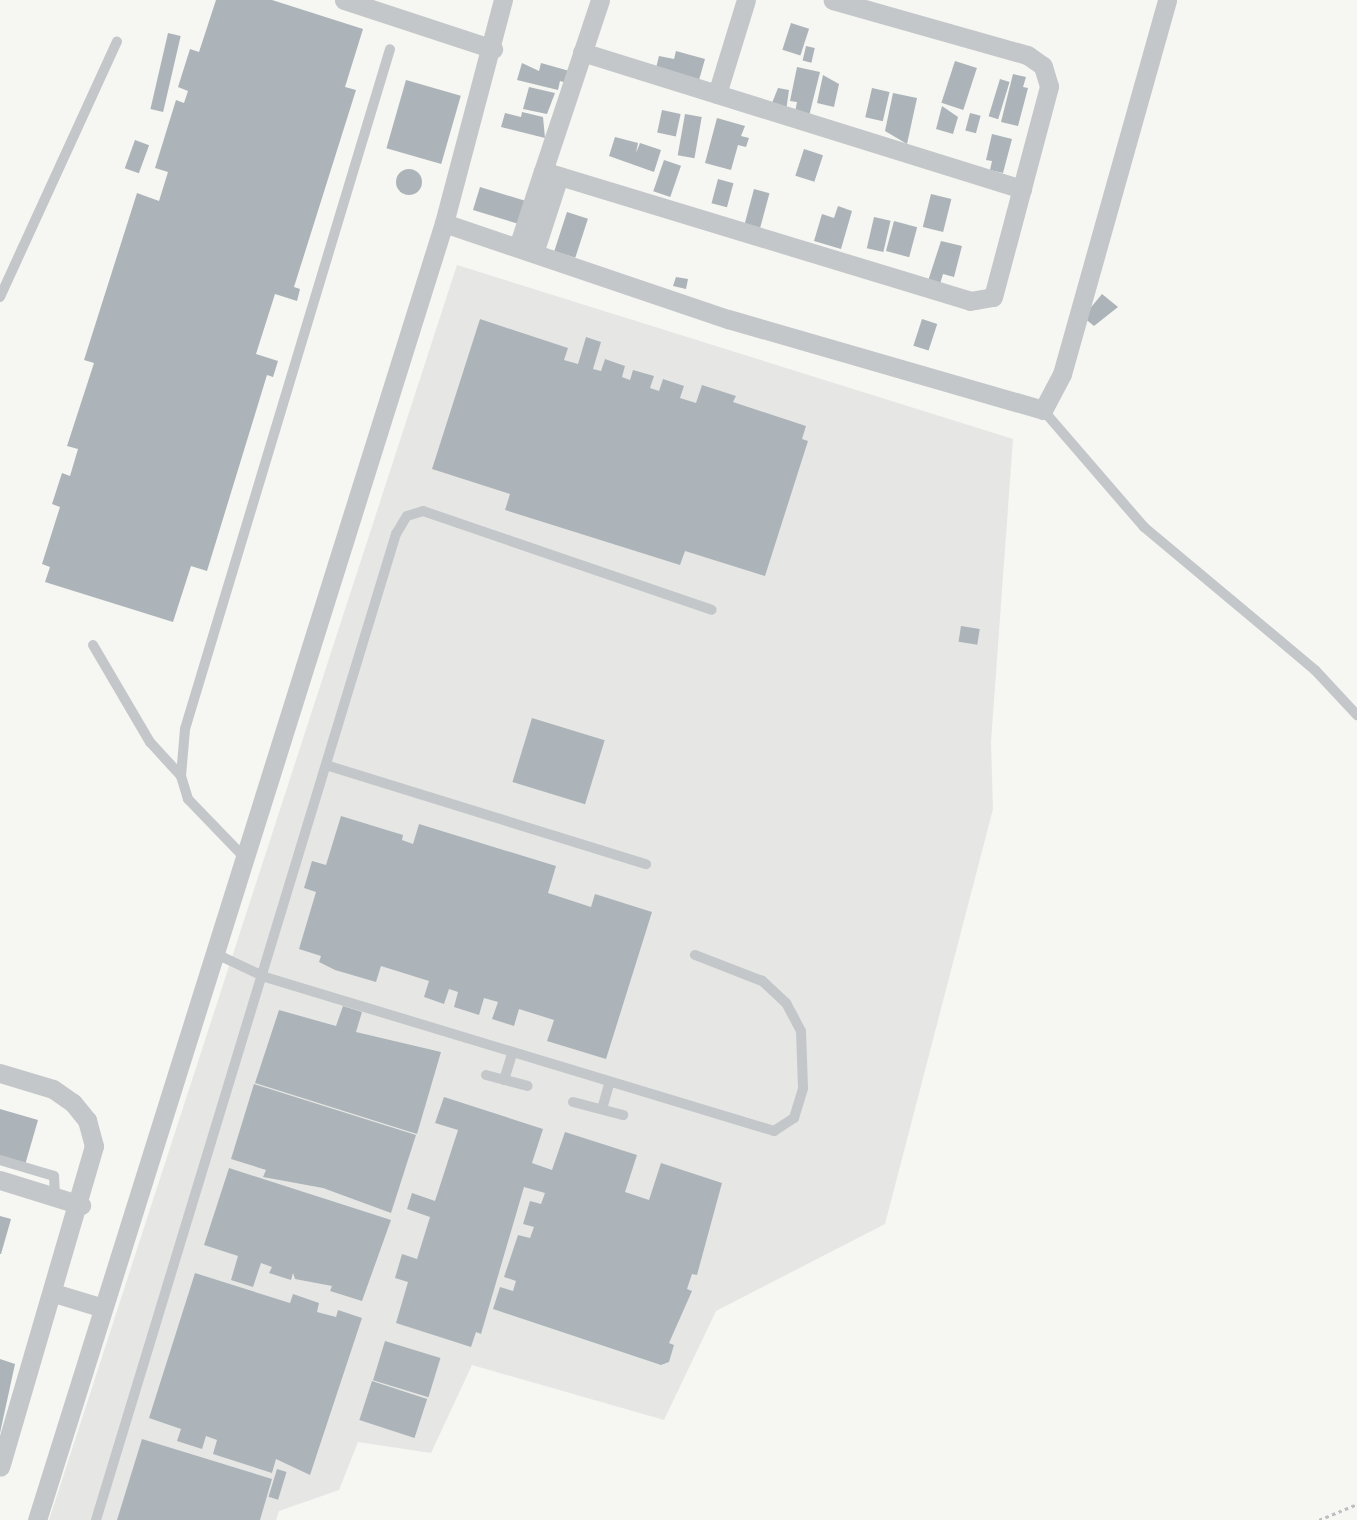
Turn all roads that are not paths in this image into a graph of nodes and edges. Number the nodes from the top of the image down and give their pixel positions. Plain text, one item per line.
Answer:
1 (344, 0) edge
2 (503, 0) edge
3 (600, 0) edge
4 (746, 0) edge
5 (833, 0) edge
6 (1167, 0) edge
7 (875, 6) edge
8 (117, 42) dead end
9 (493, 48) junction
10 (390, 49) dead end
11 (582, 52) junction
12 (717, 94) junction
13 (551, 174) junction
14 (1022, 189) junction
15 (444, 223) junction
16 (526, 250) junction
17 (0, 297) edge
18 (1043, 410) junction
19 (712, 610) dead end
20 (93, 645) dead end
21 (1357, 715) edge
22 (329, 766) junction
23 (181, 776) junction
24 (243, 855) junction
25 (646, 864) dead end
26 (213, 953) junction
27 (695, 955) dead end
28 (265, 976) junction
29 (512, 1054) junction
30 (0, 1073) edge
31 (486, 1075) dead end
32 (504, 1080) junction
33 (609, 1085) junction
34 (528, 1086) dead end
35 (573, 1102) dead end
36 (603, 1109) junction
37 (623, 1115) dead end
38 (0, 1160) edge
39 (0, 1180) edge
40 (55, 1197) junction
41 (81, 1205) junction
42 (54, 1293) junction
43 (103, 1308) junction
44 (0, 1467) edge
45 (37, 1520) edge
46 (96, 1520) edge

1 - 9 street
2 - 9 street
3 - 11 street
4 - 12 street
5 - 7 street
6 - 18 street
7 - 14 street
8 - 17 lane
9 - 15 street
10 - 23 lane
11 - 12 street
11 - 13 street
12 - 14 street
13 - 14 street
13 - 16 street
15 - 16 street
15 - 24 street
16 - 18 street
18 - 21 lane
19 - 22 lane
20 - 23 lane
22 - 25 lane
22 - 28 lane
23 - 24 lane
24 - 26 street
26 - 28 lane
26 - 43 street
27 - 33 lane
28 - 29 lane
28 - 46 lane
29 - 32 lane
29 - 33 lane
30 - 41 street
31 - 32 lane
32 - 34 lane
33 - 36 lane
35 - 36 lane
36 - 37 lane
38 - 40 lane
39 - 40 street
40 - 41 street
41 - 42 street
42 - 43 street
42 - 44 street
43 - 45 street

